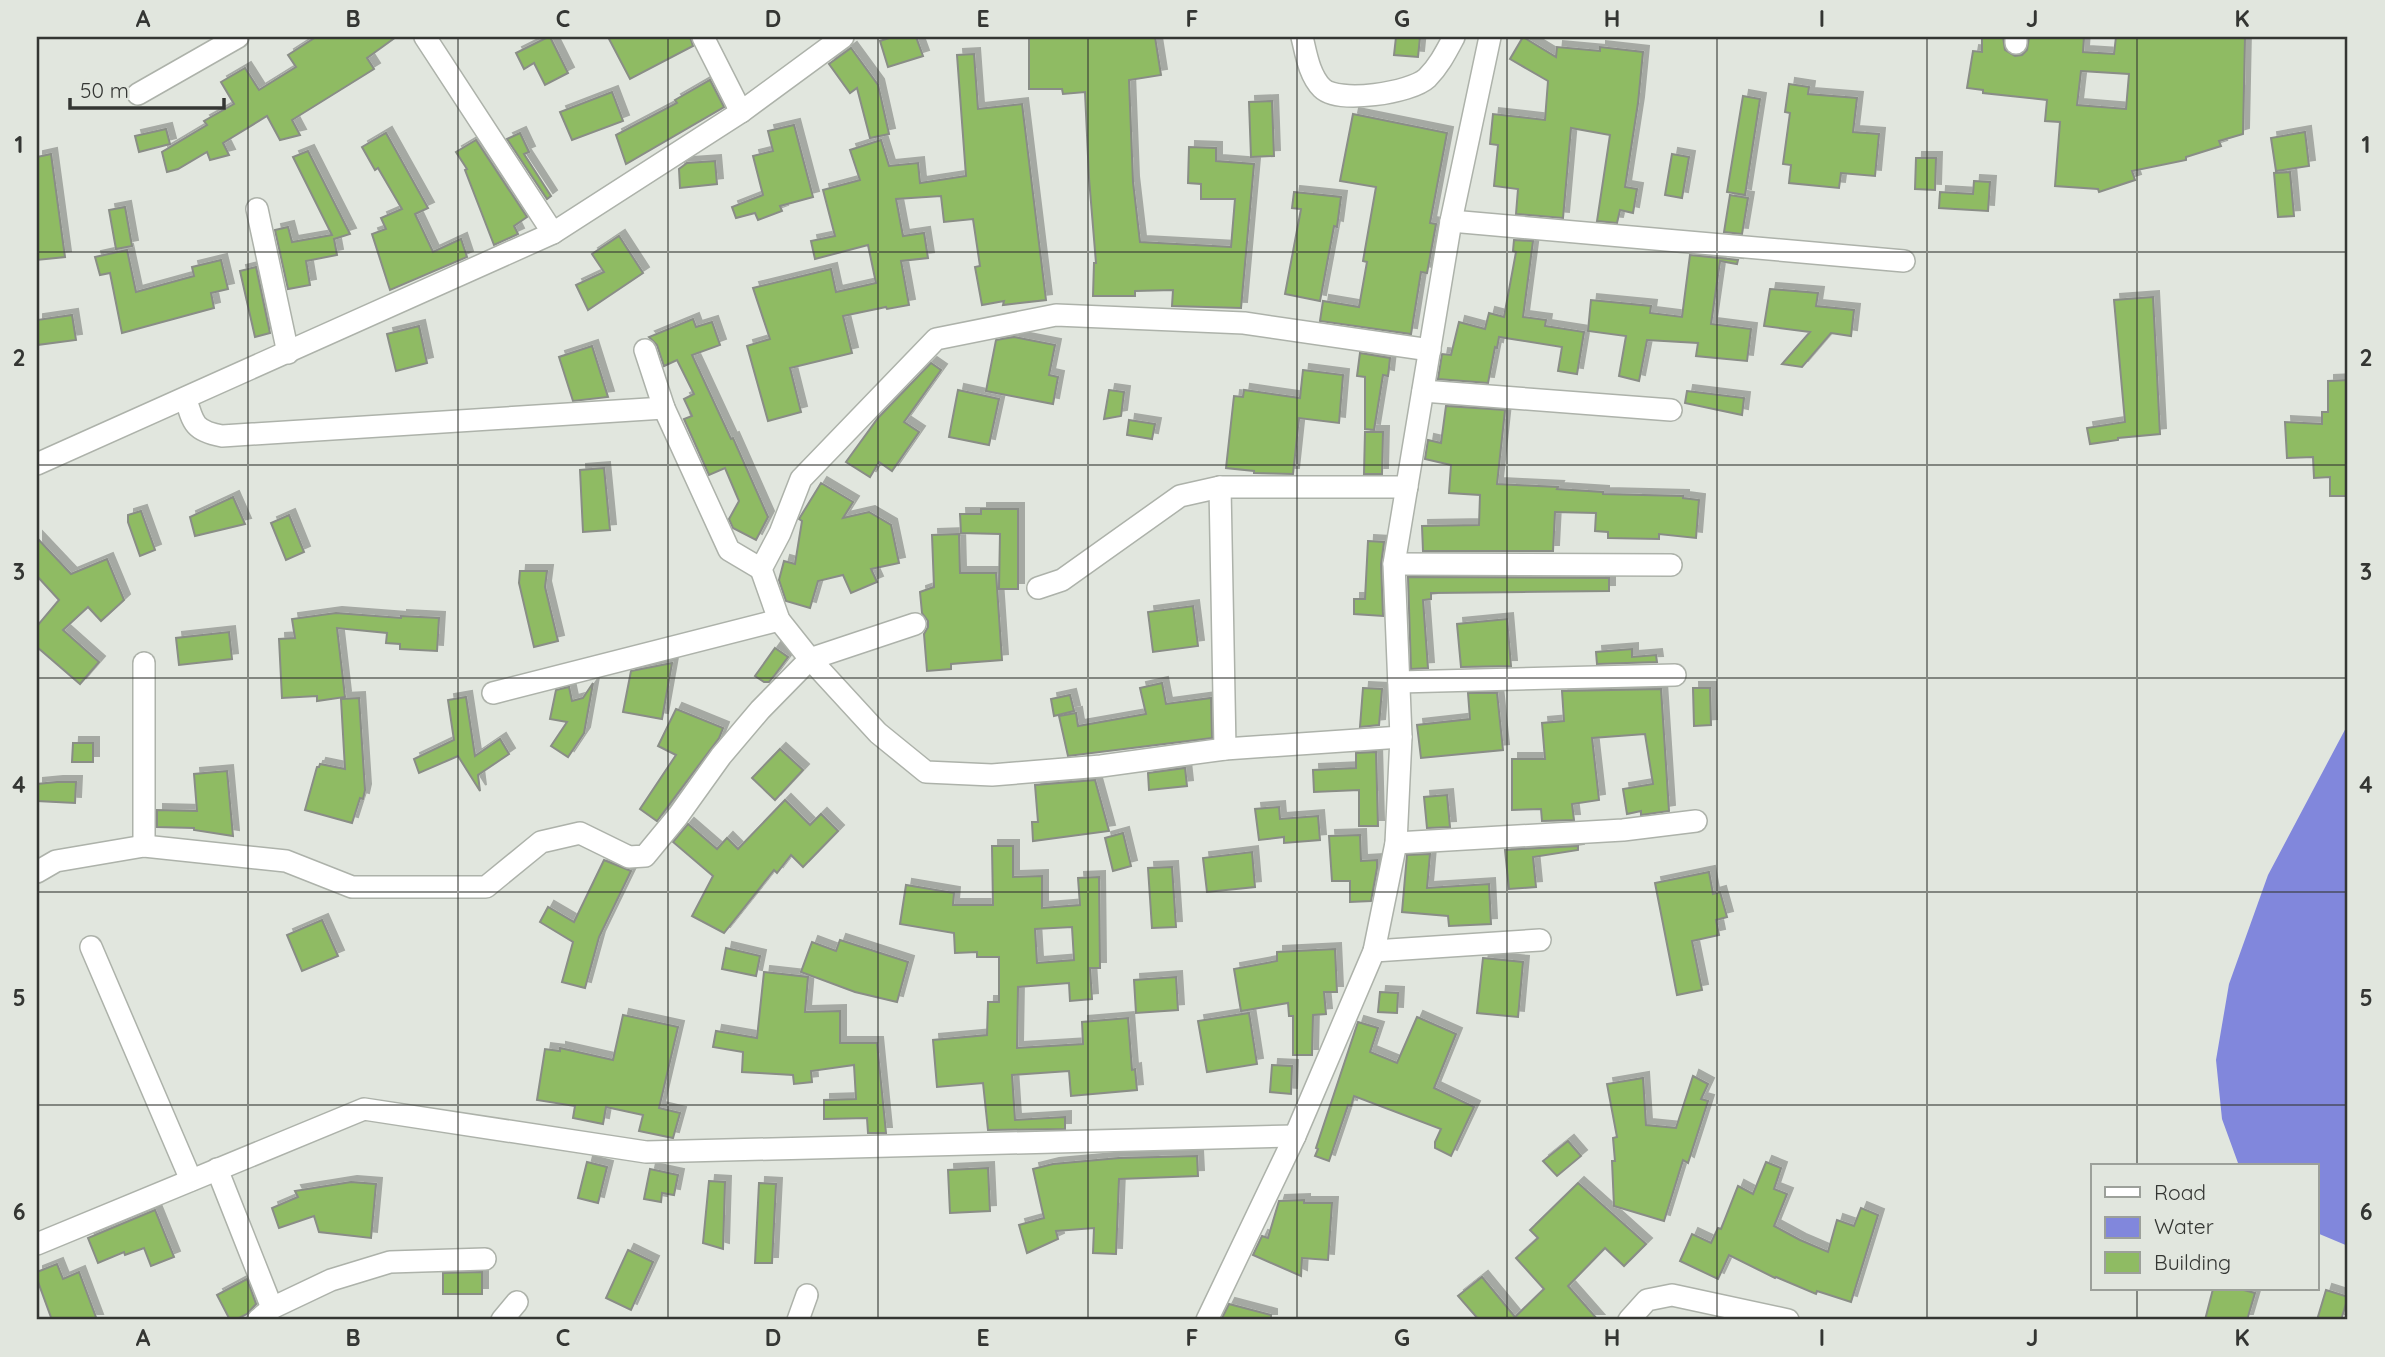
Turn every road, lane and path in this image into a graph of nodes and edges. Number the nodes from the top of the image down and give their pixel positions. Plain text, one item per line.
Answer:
1 (238, 37) edge
2 (425, 37) edge
3 (703, 37) edge
4 (843, 37) edge
5 (1302, 37) edge
6 (1454, 37) edge
7 (1490, 37) edge
8 (138, 94) dead end
9 (741, 112) junction
10 (257, 209) dead end
11 (1451, 221) junction
12 (552, 233) junction
13 (1904, 261) dead end
14 (645, 350) dead end
15 (1430, 350) junction
16 (288, 353) junction
17 (1423, 391) junction
18 (186, 399) junction
19 (664, 408) junction
20 (1671, 410) dead end
21 (37, 464) edge
22 (1220, 486) junction
23 (1407, 487) junction
24 (1394, 564) junction
25 (1671, 565) dead end
26 (761, 569) junction
27 (1038, 588) dead end
28 (779, 620) junction
29 (915, 624) dead end
30 (810, 659) junction
31 (144, 663) dead end
32 (1675, 675) dead end
33 (1399, 682) junction
34 (493, 693) dead end
35 (1401, 737) junction
36 (1225, 749) junction
37 (1696, 821) dead end
38 (1396, 843) junction
39 (144, 846) junction
40 (37, 872) edge
41 (1540, 940) dead end
42 (91, 947) dead end
43 (1374, 951) junction
44 (1295, 1136) junction
45 (217, 1169) junction
46 (191, 1180) junction
47 (37, 1244) edge
48 (485, 1259) dead end
49 (807, 1295) dead end
50 (517, 1302) dead end
51 (265, 1314) edge
52 (502, 1320) edge
53 (798, 1320) edge
54 (1207, 1320) edge
55 (1629, 1320) edge
56 (1788, 1320) edge

1 - 8 street
2 - 12 street
3 - 9 street
4 - 9 street
5 - 6 street
7 - 11 street
9 - 12 street
10 - 16 street
11 - 13 street
11 - 15 street
12 - 16 street
14 - 19 street
15 - 17 street
15 - 26 street
16 - 18 street
17 - 20 street
17 - 23 street
18 - 19 street
18 - 21 street
19 - 26 street
22 - 23 street
22 - 27 street
22 - 36 street
23 - 24 street
24 - 25 street
24 - 33 street
26 - 28 street
28 - 30 street
28 - 34 street
29 - 30 street
30 - 36 street
30 - 39 street
31 - 39 street
32 - 33 street
33 - 35 street
35 - 36 street
35 - 38 street
37 - 38 street
38 - 43 street
39 - 40 street
41 - 43 street
42 - 46 street
43 - 44 street
44 - 45 street
44 - 54 street
45 - 46 street
45 - 51 street
46 - 47 street
48 - 51 street
49 - 53 street
50 - 52 street
55 - 56 street

